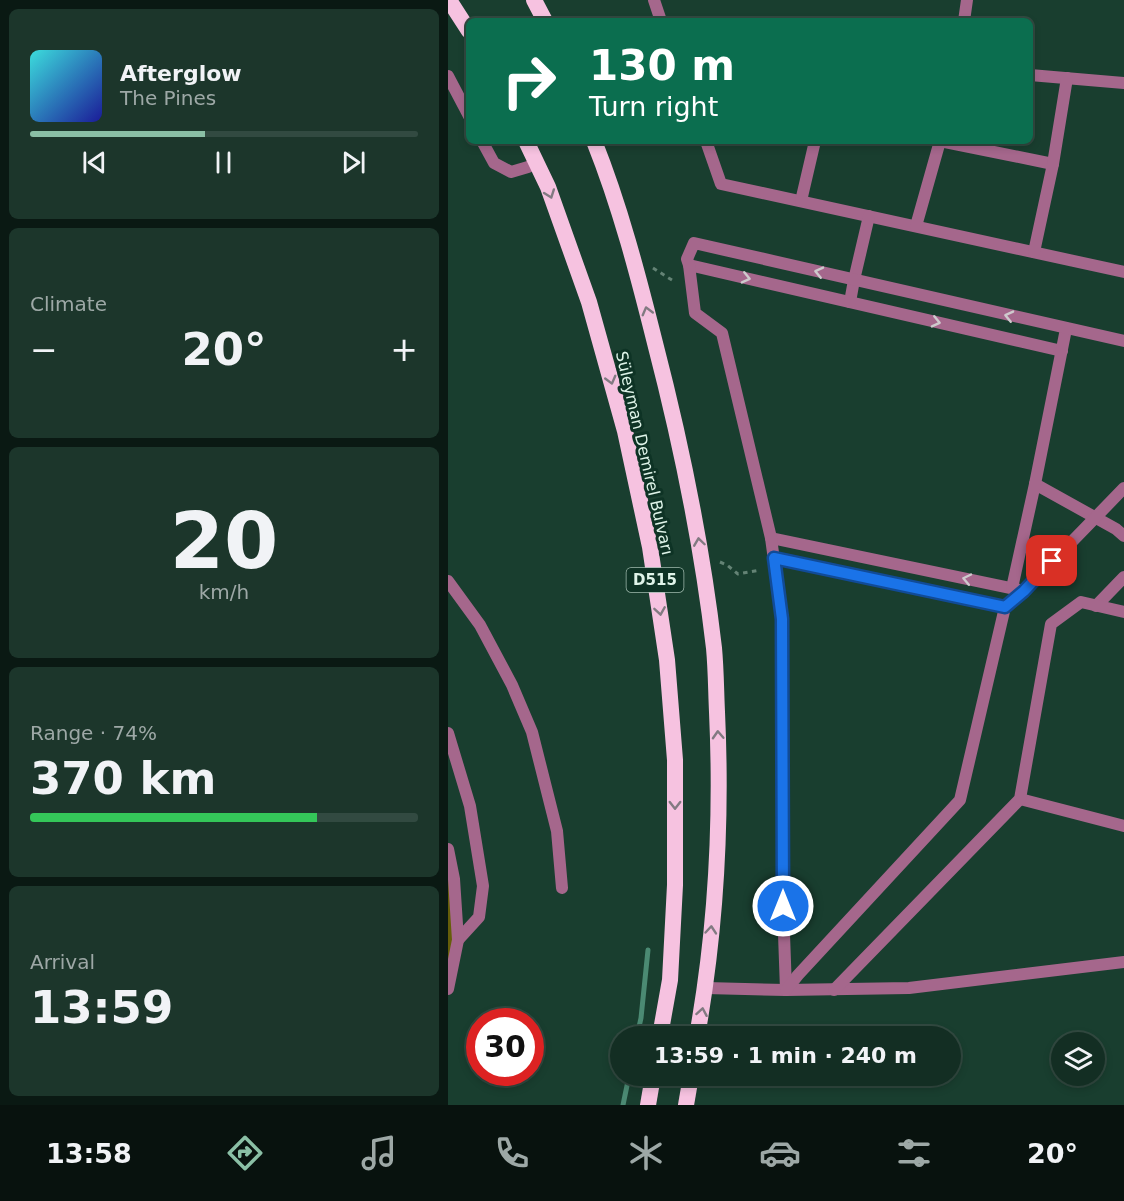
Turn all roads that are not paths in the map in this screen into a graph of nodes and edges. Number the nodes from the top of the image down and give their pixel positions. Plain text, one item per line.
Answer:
1 (449, 0) edge
2 (534, 0) edge
3 (654, 0) edge
4 (967, 0) edge
5 (544, 18) edge
6 (660, 18) edge
7 (964, 18) edge
8 (466, 26) edge
9 (1033, 75) edge
10 (448, 76) edge
11 (1067, 78) junction
12 (1123, 83) edge
13 (466, 111) edge
14 (484, 144) edge
15 (528, 144) edge
16 (595, 144) edge
17 (707, 144) edge
18 (814, 144) edge
19 (939, 144) edge
20 (955, 144) edge
21 (537, 162) junction
22 (1053, 164) junction
23 (801, 201) junction
24 (870, 216) junction
25 (916, 226) junction
26 (1034, 252) junction
27 (689, 265) junction
28 (1123, 272) edge
29 (854, 280) junction
30 (850, 302) junction
31 (1066, 329) junction
32 (1123, 341) edge
33 (1062, 351) junction
34 (1035, 484) junction
35 (1123, 488) edge
36 (1094, 517) junction
37 (1123, 536) edge
38 (771, 538) junction
39 (774, 562) junction
40 (1123, 577) edge
41 (448, 581) edge
42 (1018, 590) junction
43 (1096, 606) junction
44 (1005, 607) junction
45 (1123, 612) edge
46 (448, 733) edge
47 (1020, 799) junction
48 (1123, 826) edge
49 (448, 849) edge
50 (562, 888) dead end
51 (458, 940) junction
52 (1123, 962) edge
53 (706, 988) junction
54 (448, 989) edge
55 (786, 990) junction
56 (834, 990) junction
57 (662, 1026) edge
58 (699, 1026) edge
59 (651, 1086) edge
60 (689, 1086) edge
61 (648, 1105) edge
62 (686, 1105) edge

1 - 8 highway
2 - 5 highway
3 - 6 street
4 - 7 street
9 - 11 street
10 - 13 street
11 - 12 street
11 - 22 street
14 - 21 street
15 - 21 highway, Süleyman Demirel Bulvarı / D515
53 -> 16 highway, Süleyman Demirel Bulvarı / D515
17 - 23 street
18 - 23 street
19 - 25 street
20 - 22 street
21 -> 57 highway, Süleyman Demirel Bulvarı / D515
22 - 26 street
23 - 24 street
24 - 25 street
24 - 29 street
25 - 26 street
26 - 28 street
29 -> 27 street
27 -> 30 street
27 - 38 street
29 - 30 street
31 -> 29 street
30 -> 33 street
31 - 32 street
31 - 33 street
33 - 34 street
34 - 36 street
34 - 42 street
35 - 36 street
36 - 37 street
36 - 42 street
38 - 39 street
42 -> 38 street
39 - 44 street
39 - 55 street
40 - 43 street
41 - 50 street
42 - 44 street
43 - 45 street
43 - 47 street
44 - 55 street
46 - 51 street
47 - 48 street
47 - 56 street
49 - 51 street
51 - 54 street
52 - 56 street
53 - 55 street
58 -> 53 highway, Süleyman Demirel Bulvarı / D515
55 - 56 street
59 - 61 highway
60 - 62 highway

